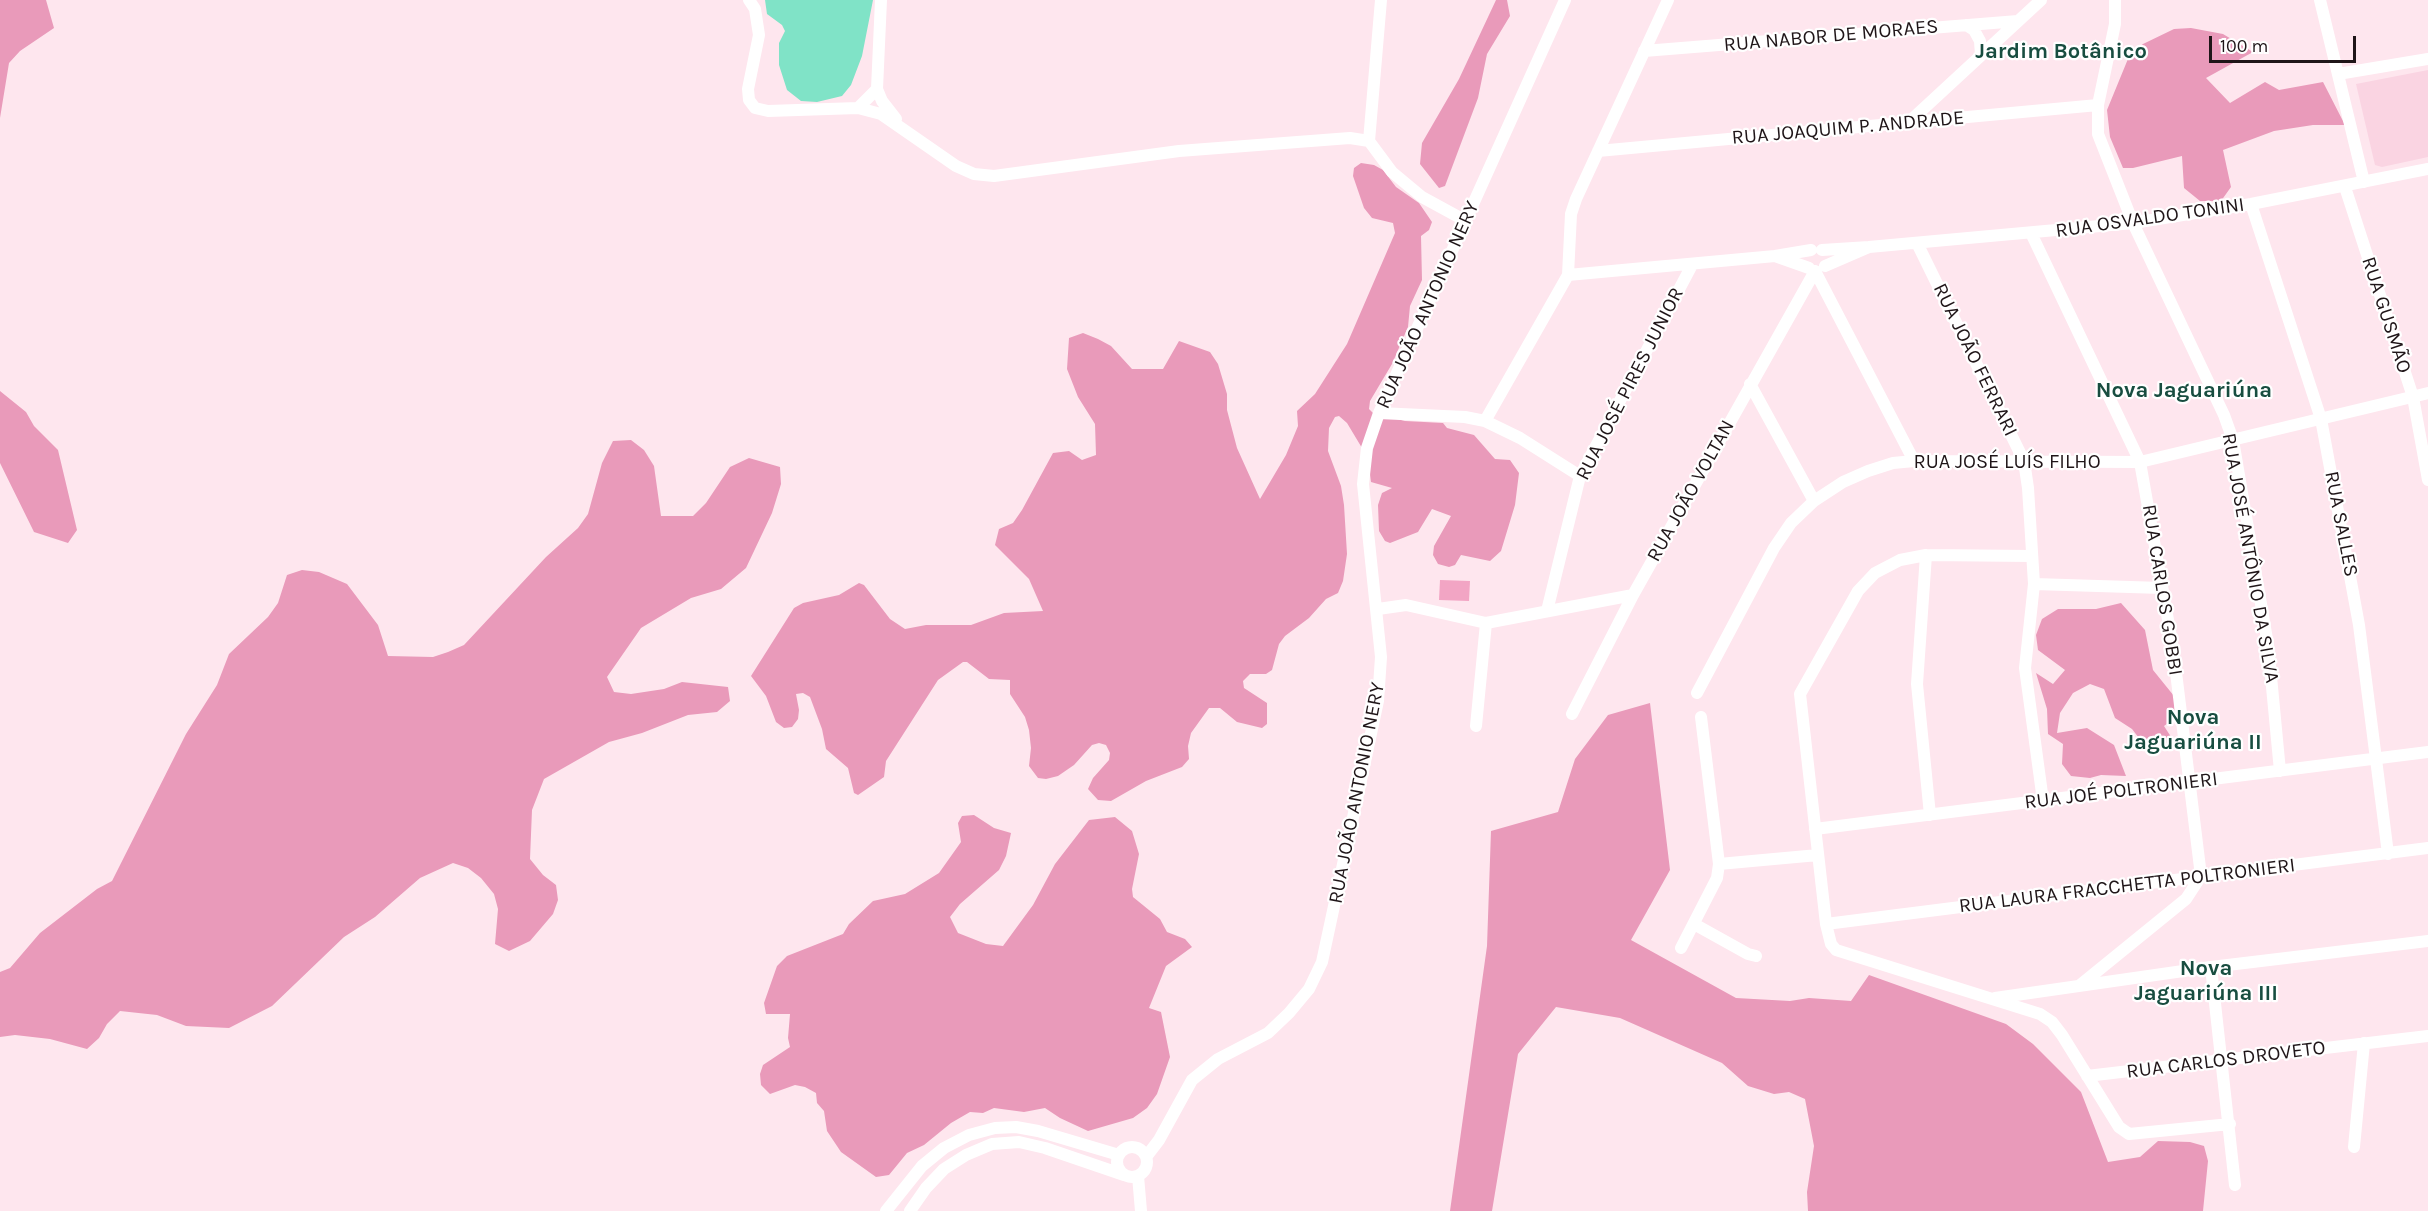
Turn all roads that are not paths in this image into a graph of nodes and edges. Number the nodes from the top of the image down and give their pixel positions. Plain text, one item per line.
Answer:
1 (749, 0) edge
2 (881, 0) edge
3 (1381, 0) edge
4 (1565, 0) edge
5 (1668, 0) edge
6 (2041, 0) edge
7 (2115, 0) edge
8 (2320, 0) edge
9 (2018, 21) junction
10 (1966, 25) junction
11 (1644, 51) junction
12 (1981, 55) junction
13 (2428, 59) edge
14 (2338, 74) junction
15 (877, 88) junction
16 (2098, 105) junction
17 (858, 108) junction
18 (1909, 122) junction
19 (908, 132) junction
20 (1369, 141) junction
21 (1598, 151) junction
22 (2428, 169) edge
23 (2364, 182) junction
24 (2344, 187) junction
25 (2251, 204) junction
26 (1466, 220) junction
27 (2133, 223) junction
28 (2031, 233) junction
29 (1917, 243) junction
30 (1869, 247) junction
31 (1816, 250) junction
32 (1775, 256) junction
33 (1692, 265) junction
34 (1816, 268) junction
35 (1568, 275) junction
36 (1750, 384) junction
37 (2428, 393) edge
38 (2413, 397) junction
39 (1379, 413) junction
40 (2321, 419) junction
41 (1485, 421) junction
42 (2233, 440) junction
43 (1914, 461) junction
44 (2024, 461) junction
45 (2140, 462) junction
46 (1580, 476) junction
47 (2428, 480) edge
48 (1814, 501) junction
49 (1926, 555) junction
50 (2032, 556) junction
51 (2034, 584) junction
52 (2162, 588) junction
53 (1633, 595) junction
54 (1377, 609) junction
55 (1547, 611) junction
56 (1486, 623) junction
57 (1696, 693) dead end
58 (1572, 714) dead end
59 (1701, 717) dead end
60 (1476, 726) dead end
61 (2428, 752) edge
62 (2376, 759) junction
63 (2280, 771) junction
64 (2188, 782) junction
65 (2043, 801) junction
66 (1930, 815) junction
67 (1815, 829) junction
68 (2428, 848) edge
69 (2388, 854) junction
70 (1818, 855) junction
71 (1719, 864) junction
72 (2201, 876) junction
73 (1694, 924) junction
74 (1826, 924) junction
75 (2428, 941) edge
76 (1681, 948) dead end
77 (1756, 956) dead end
78 (2211, 967) junction
79 (2079, 986) junction
80 (1991, 999) junction
81 (2428, 1036) edge
82 (2364, 1043) junction
83 (2223, 1060) junction
84 (2087, 1076) junction
85 (2230, 1124) junction
86 (2354, 1147) dead end
87 (1119, 1155) junction
88 (1146, 1157) junction
89 (1124, 1175) junction
90 (1138, 1176) junction
91 (2235, 1185) dead end
92 (886, 1211) edge
93 (910, 1211) edge
94 (1142, 1211) edge

1 - 17 street
2 - 15 street
3 - 20 street
4 - 26 street, RUA JOÃO ANTONIO NERY
5 - 11 street
6 - 9 street
7 - 16 street, RUA JOSÉ ANTÔNIO DA SILVA
8 - 14 street
9 - 10 street, RUA NABOR DE MORAES
9 - 12 street
10 - 11 street, RUA NABOR DE MORAES
10 - 12 street
11 - 21 street
12 - 18 street
13 - 14 street
14 - 23 street
15 - 17 street
15 - 19 street
16 - 18 street, RUA JOAQUIM P. ANDRADE
16 - 27 street, RUA JOSÉ ANTÔNIO DA SILVA
17 - 19 street
18 - 21 street, RUA JOAQUIM P. ANDRADE
19 - 20 street
20 - 26 street
21 - 35 street
22 - 23 street, RUA OSVALDO TONINI
23 - 24 street, RUA OSVALDO TONINI
24 - 25 street, RUA OSVALDO TONINI
24 - 38 street, RUA GUSMÃO
25 - 27 street, RUA OSVALDO TONINI
25 - 40 street, RUA SALLES
26 - 39 street, RUA JOÃO ANTONIO NERY
27 - 28 street, RUA OSVALDO TONINI
27 - 42 street, RUA JOSÉ ANTÔNIO DA SILVA
28 - 29 street, RUA OSVALDO TONINI
28 - 45 street, RUA CARLOS GOBBI
29 - 30 street, RUA OSVALDO TONINI
29 - 44 street, RUA JOÃO FERRARI
30 - 31 street, RUA OSVALDO TONINI
30 - 34 street, RUA OSVALDO TONINI
31 - 32 street, RUA OSVALDO TONINI
31 - 34 street
31 - 34 street
32 - 33 street, RUA OSVALDO TONINI
32 - 34 street, RUA OSVALDO TONINI
33 - 35 street, RUA OSVALDO TONINI
33 - 46 street, RUA JOSÉ PIRES JUNIOR
34 - 36 street, RUA JOÃO VOLTAN
34 - 43 street
35 - 41 street
36 - 48 street
36 - 53 street, RUA JOÃO VOLTAN
37 - 38 street, RUA JOSÉ LUÍS FILHO
38 - 40 street, RUA JOSÉ LUÍS FILHO
38 - 47 street, RUA GUSMÃO
39 - 41 street
39 - 54 street, RUA JOÃO ANTONIO NERY
40 - 42 street, RUA JOSÉ LUÍS FILHO
40 - 62 street, RUA SALLES
41 - 46 street
42 - 45 street, RUA JOSÉ LUÍS FILHO
42 - 63 street, RUA JOSÉ ANTÔNIO DA SILVA
43 - 44 street, RUA JOSÉ LUÍS FILHO
43 - 48 street, RUA JOSÉ LUÍS FILHO
44 - 45 street, RUA JOSÉ LUÍS FILHO
44 - 50 street, RUA JOÃO FERRARI
45 - 52 street, RUA CARLOS GOBBI
46 - 55 street, RUA JOSÉ PIRES JUNIOR
48 - 57 street, RUA JOSÉ LUÍS FILHO
49 - 50 street
49 - 66 street
49 - 67 street
50 - 51 street, RUA JOÃO FERRARI
51 - 52 street
51 - 65 street, RUA JOÃO FERRARI
52 - 64 street, RUA CARLOS GOBBI
53 - 55 street
53 - 58 street, RUA JOÃO VOLTAN
54 - 56 street
54 - 88 street, RUA JOÃO ANTONIO NERY
55 - 56 street
56 - 60 street
59 - 71 street
61 - 62 street, RUA JOÉ POLTRONIERI
62 - 63 street, RUA JOÉ POLTRONIERI
62 - 69 street, RUA SALLES
63 - 64 street, RUA JOÉ POLTRONIERI
64 - 65 street, RUA JOÉ POLTRONIERI
64 - 72 street, RUA CARLOS GOBBI
65 - 66 street, RUA JOÉ POLTRONIERI
66 - 67 street, RUA JOÉ POLTRONIERI
67 - 70 street
68 - 69 street, RUA LAURA FRACCHETTA POLTRONIERI
69 - 72 street, RUA LAURA FRACCHETTA POLTRONIERI
70 - 71 street
70 - 74 street
71 - 73 street
72 - 74 street, RUA LAURA FRACCHETTA POLTRONIERI
72 - 79 street
73 - 76 street
73 - 77 street
74 - 80 street
75 - 78 street
78 - 79 street
78 - 83 street
79 - 80 street
80 - 84 street
81 - 82 street, RUA CARLOS DROVETO
82 - 83 street, RUA CARLOS DROVETO
82 - 86 street
83 - 84 street, RUA CARLOS DROVETO
83 - 85 street
84 - 85 street
85 - 91 street
87 - 88 street
87 - 89 street
87 - 92 street
88 - 90 street
89 - 90 street
89 - 93 street
90 - 94 street

